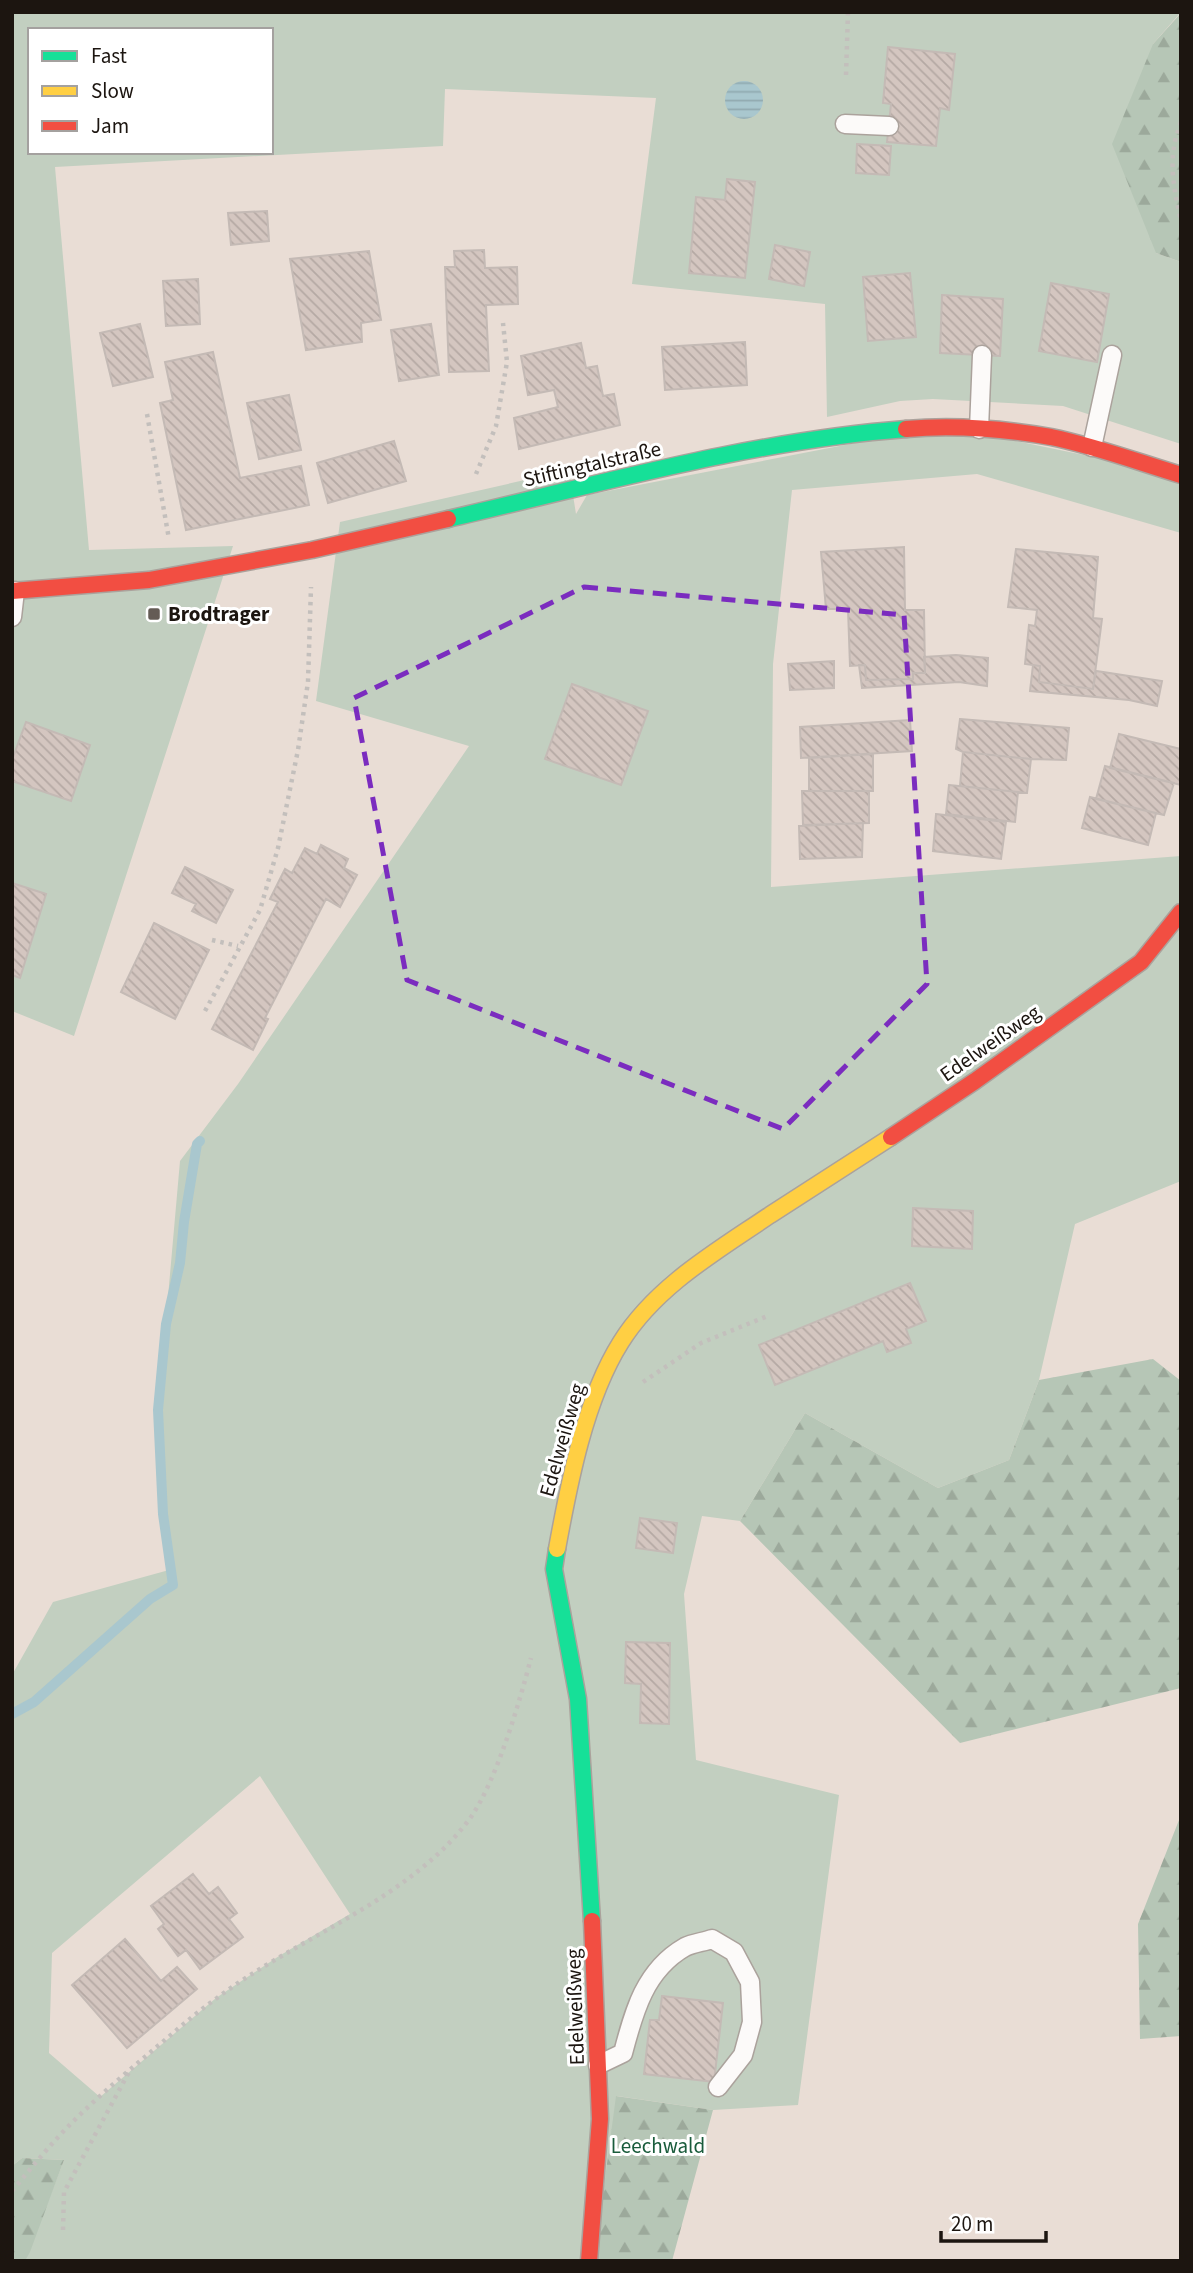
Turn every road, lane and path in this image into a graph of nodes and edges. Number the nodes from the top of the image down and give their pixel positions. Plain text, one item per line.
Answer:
1 (849, 12) edge
2 (846, 75) dead end
3 (1181, 122) edge
4 (845, 124) dead end
5 (889, 125) dead end
6 (1181, 221) edge
7 (503, 323) dead end
8 (982, 355) dead end
9 (1112, 355) dead end
10 (147, 414) dead end
11 (979, 429) junction
12 (1092, 447) junction
13 (1181, 475) edge
14 (458, 516) junction
15 (312, 550) junction
16 (174, 575) junction
17 (14, 591) edge
18 (12, 617) edge
19 (1181, 912) edge
20 (212, 940) dead end
21 (239, 946) junction
22 (205, 1011) dead end
23 (770, 1315) dead end
24 (637, 1385) dead end
25 (532, 1655) dead end
26 (598, 2065) junction
27 (132, 2068) junction
28 (718, 2087) dead end
29 (12, 2191) edge
30 (63, 2230) dead end
31 (589, 2261) edge

1 - 2 path
3 - 6 path
4 - 5 lane
7 - 14 path
8 - 11 lane
9 - 12 lane
10 - 16 path
11 - 12 street, Stiftingtalstraße
11 - 14 street, Stiftingtalstraße
12 - 13 street, Stiftingtalstraße
14 - 15 street, Stiftingtalstraße
15 - 16 street, Stiftingtalstraße
15 - 21 path
16 - 17 street, Stiftingtalstraße
17 - 18 lane
19 - 26 street, Edelweißweg
20 - 21 path
21 - 22 path
23 - 24 path
25 - 27 path
26 - 28 lane
26 - 31 street, Edelweißweg
27 - 29 path
27 - 30 path

